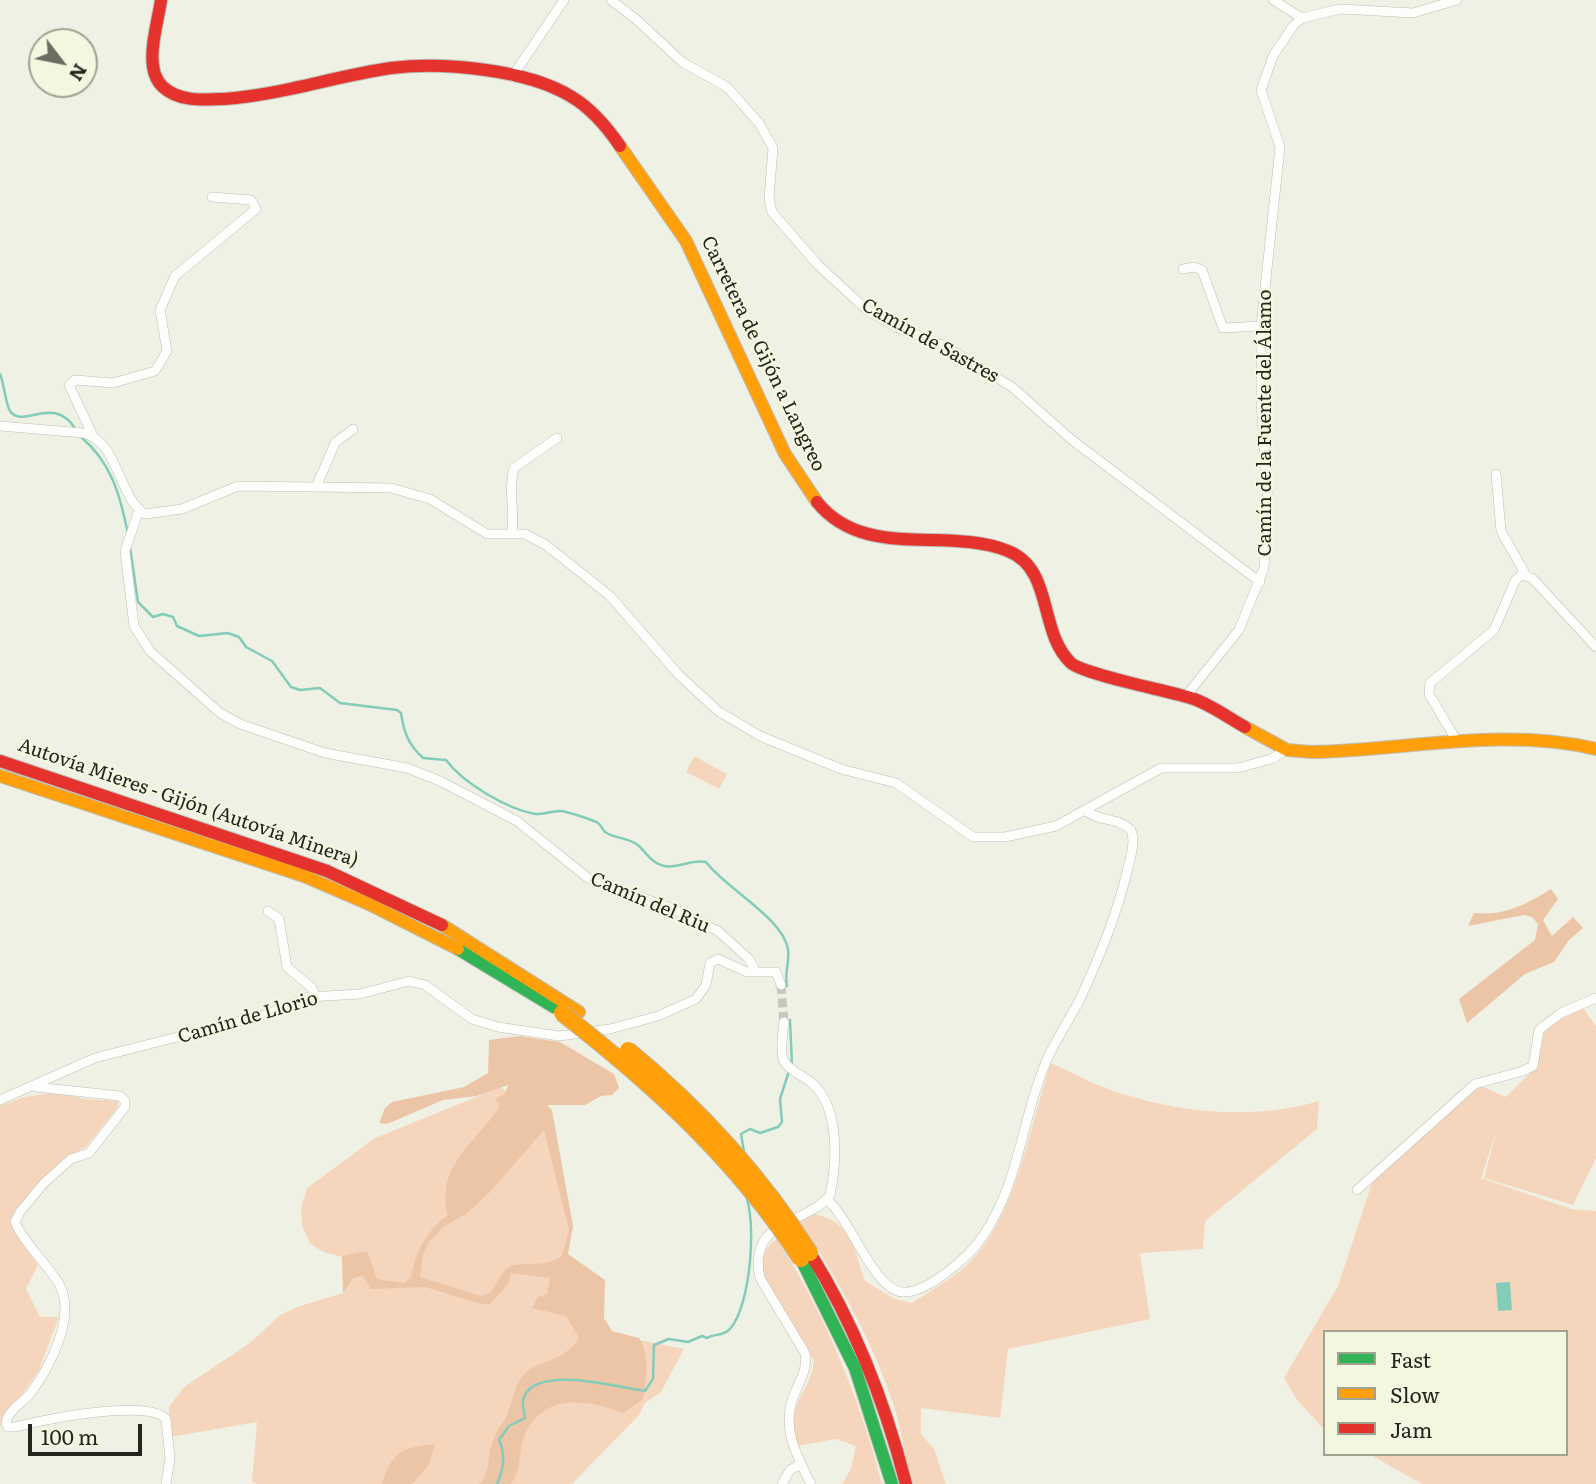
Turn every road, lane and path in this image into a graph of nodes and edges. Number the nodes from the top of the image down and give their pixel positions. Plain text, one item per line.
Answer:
1 (161, 0) edge
2 (564, 0) edge
3 (611, 0) edge
4 (1273, 0) edge
5 (1457, 0) edge
6 (1302, 18) junction
7 (512, 77) junction
8 (212, 197) dead end
9 (1183, 269) dead end
10 (1261, 326) junction
11 (0, 426) edge
12 (353, 429) dead end
13 (94, 437) junction
14 (557, 438) dead end
15 (1496, 474) dead end
16 (317, 485) junction
17 (139, 510) junction
18 (512, 532) junction
19 (1526, 575) junction
20 (1260, 582) junction
21 (1596, 647) edge
22 (1186, 696) junction
23 (1455, 743) junction
24 (1287, 750) junction
25 (1596, 750) edge
26 (0, 761) edge
27 (0, 776) edge
28 (1085, 810) junction
29 (268, 911) dead end
30 (756, 972) junction
31 (781, 985) dead end
32 (315, 996) junction
33 (1596, 998) edge
34 (571, 1012) junction
35 (784, 1022) tunnel mouth
36 (33, 1087) junction
37 (0, 1100) edge
38 (1357, 1190) dead end
39 (827, 1199) junction
40 (806, 1256) junction
41 (800, 1464) junction
42 (166, 1484) edge
43 (782, 1484) edge
44 (811, 1484) edge
45 (892, 1484) edge
46 (906, 1484) edge

1 - 7 main road, Carretera de Gijón a Langreo
2 - 7 street
3 - 20 street, Camín de Sastres
4 - 6 street
5 - 6 street
6 - 10 street, Camín de la Fuente del Álamo
7 - 22 main road, Carretera de Gijón a Langreo
8 - 13 street
9 - 10 street
10 - 20 street, Camín de la Fuente del Álamo
11 - 13 street
12 - 16 street
13 - 17 street
14 - 18 street
15 - 19 street
16 - 17 street
16 - 18 street
17 - 30 street, Camín del Riu
18 - 28 street
19 - 21 street
19 - 23 street
20 - 22 street, Camín de la Fuente del Álamo
22 - 24 main road, Carretera de Gijón a Langreo
23 - 24 main road, Carretera de Gijón a Langreo
23 - 25 main road, Carretera de Gijón a Langreo
24 - 28 street
26 - 34 main road, Autovía Mieres - Gijón (Autovía Minera)
27 - 34 main road, Autovía Mieres - Gijón (Autovía Minera)
28 - 39 street
29 - 32 street
30 - 31 street, Camín de Llorio
30 - 32 street, Camín de Llorio
32 - 36 street, Camín de Llorio
33 - 38 street
34 - 40 main road, Autovía Mieres - Gijón (Autovía Minera), bridge
35 - 39 street
36 - 37 street, Camín de Llorio
36 - 42 street
39 - 41 street
40 - 45 main road, Autovía Mieres - Gijón (Autovía Minera)
40 - 46 main road
41 - 43 street
41 - 44 street

